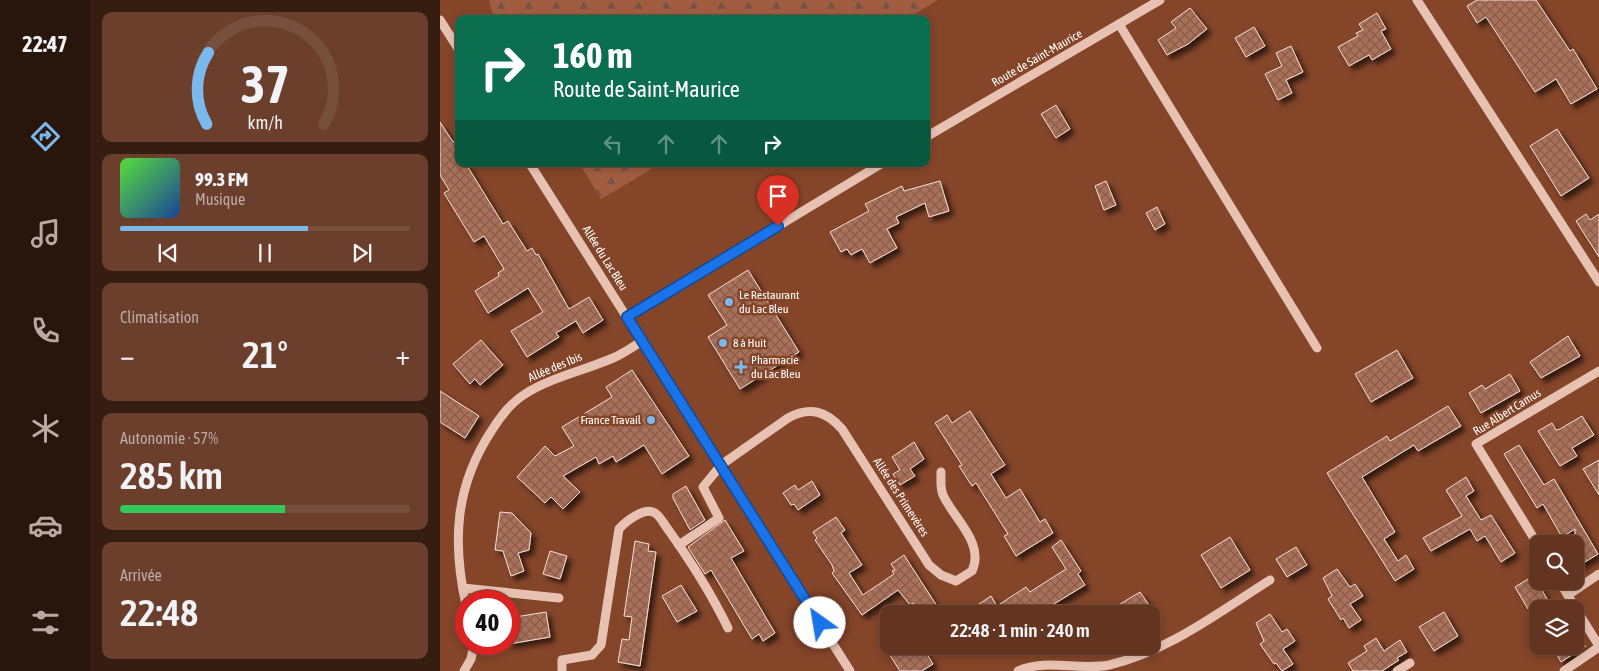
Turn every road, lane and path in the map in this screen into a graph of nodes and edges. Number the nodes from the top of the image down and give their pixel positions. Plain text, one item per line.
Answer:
1 (1160, 0) edge
2 (1417, 0) edge
3 (440, 20) edge
4 (1119, 24) junction
5 (455, 44) edge
6 (930, 135) edge
7 (532, 167) edge
8 (876, 167) edge
9 (1599, 282) edge
10 (627, 317) junction
11 (642, 342) junction
12 (1317, 348) dead end
13 (1599, 371) edge
14 (721, 465) junction
15 (941, 472) dead end
16 (1531, 535) edge
17 (679, 544) junction
18 (1599, 574) edge
19 (1270, 580) dead end
20 (463, 588) joint
21 (1565, 590) edge
22 (1568, 595) junction
23 (559, 598) dead end
24 (728, 628) dead end
25 (1599, 647) edge
26 (472, 655) edge
27 (1410, 664) dead end
28 (464, 671) edge
29 (562, 671) edge
30 (850, 671) edge
31 (1018, 671) edge
32 (1397, 671) edge
33 (1564, 671) edge

1 - 4 street, Route de Saint-Maurice
2 - 9 street
3 - 5 street
4 - 6 street, Route de Saint-Maurice
4 - 12 street
7 - 10 street, Allée du Lac Bleu
8 - 10 street
10 - 11 street, Allée du Lac Bleu
11 - 14 street, Allée du Lac Bleu
11 - 20 street, Allée des Ibis
13 - 16 street, Rue Albert Camus
14 - 15 street, Allée des Primevères
14 - 17 street
14 - 30 street, Allée du Lac Bleu
17 - 24 street
17 - 29 street
18 - 22 street
19 - 31 street
20 - 23 street
21 - 22 street
22 - 25 street
25 - 33 street
26 - 28 street
27 - 32 street

